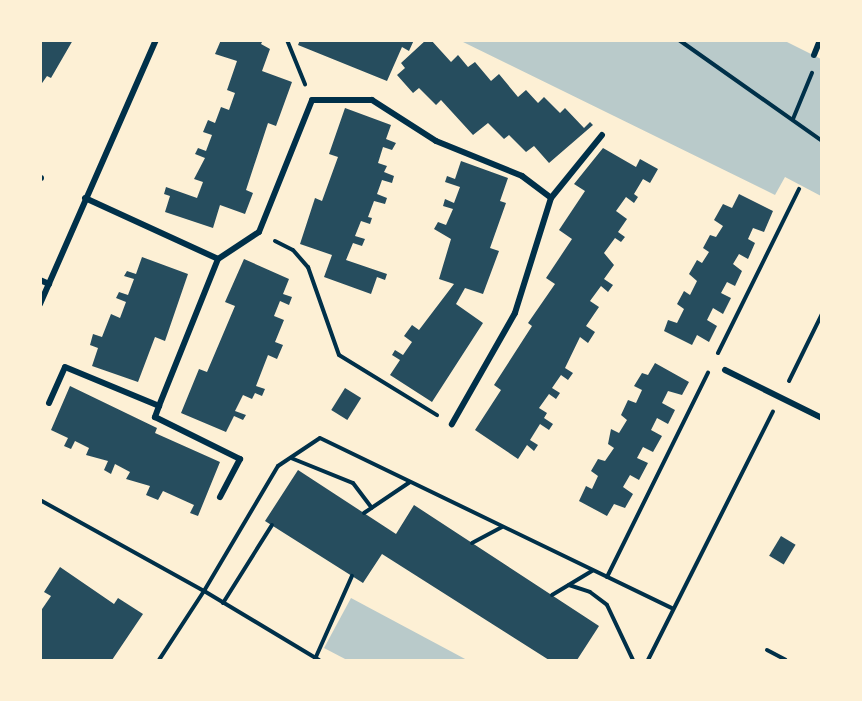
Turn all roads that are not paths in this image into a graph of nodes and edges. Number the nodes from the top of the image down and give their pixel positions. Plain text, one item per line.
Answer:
1 (156, 40) edge
2 (820, 40) edge
3 (813, 55) road end
4 (602, 135) dead end
5 (85, 198) junction
6 (551, 198) junction
7 (218, 259) junction
8 (40, 280) edge
9 (49, 284) junction
10 (40, 304) edge
11 (725, 370) dead end
12 (49, 403) dead end
13 (159, 406) junction
14 (822, 418) edge
15 (452, 424) road end
16 (220, 497) dead end

1 - 5 street
2 - 3 street
4 - 6 street
5 - 7 street
5 - 9 street
6 - 7 street
6 - 15 street
7 - 13 street
8 - 9 street
9 - 10 street
11 - 14 street
12 - 13 street
13 - 16 street

